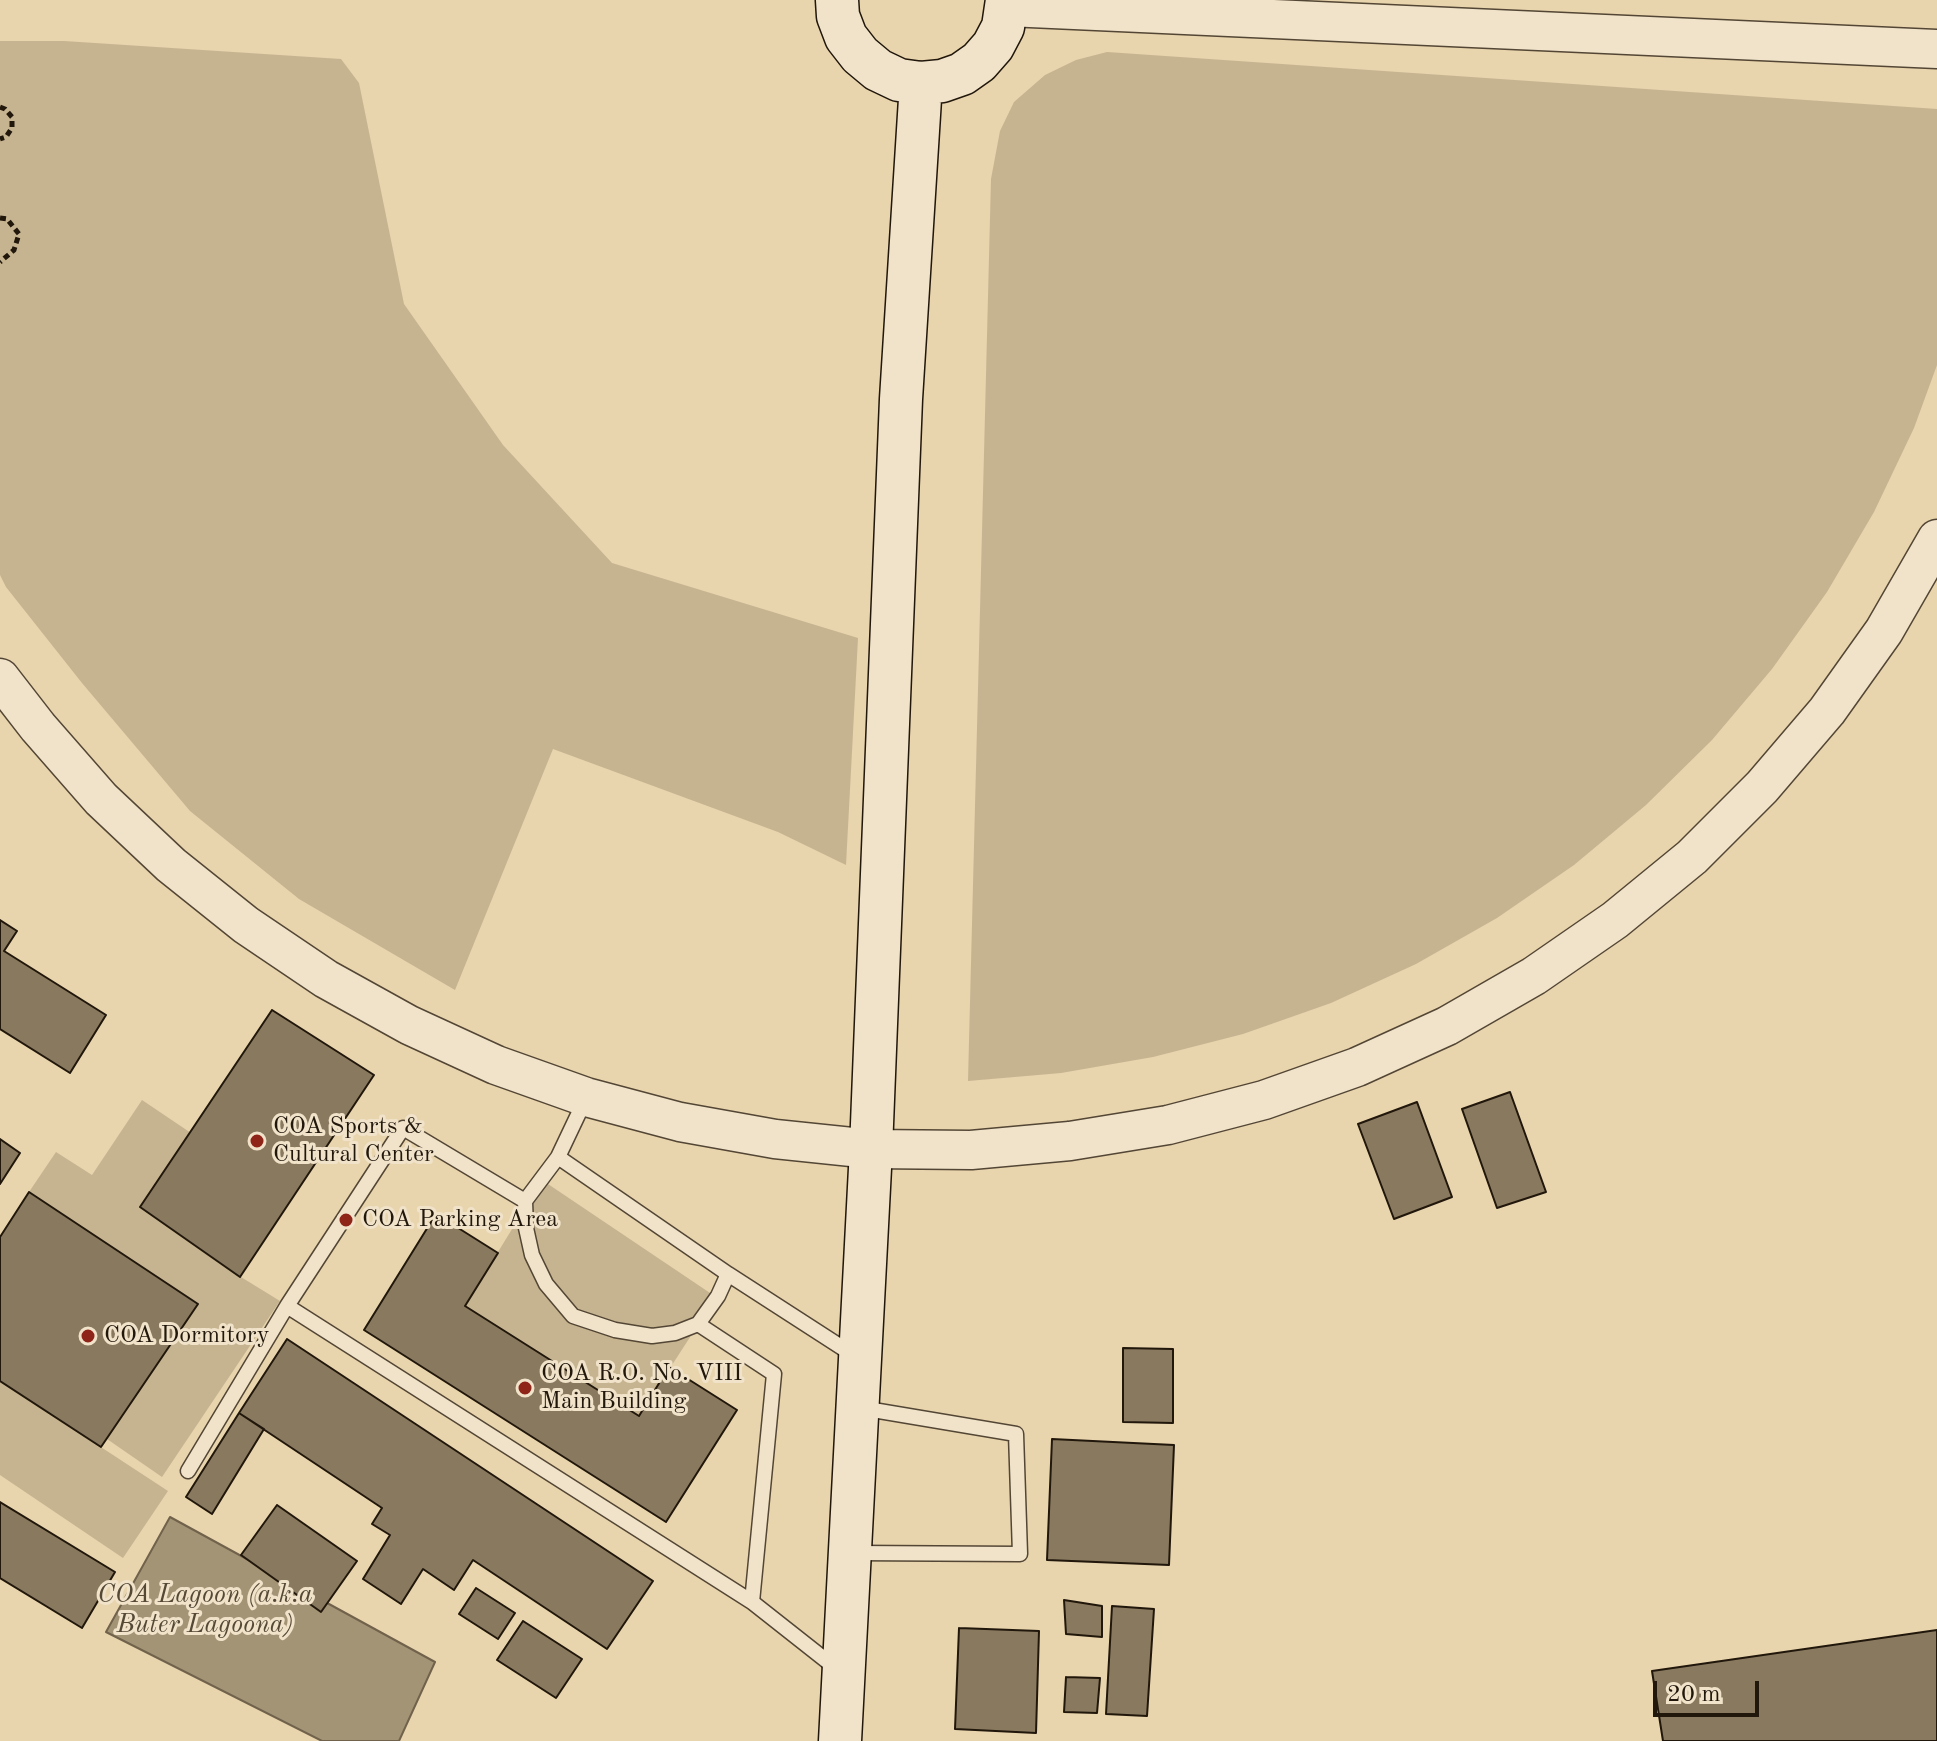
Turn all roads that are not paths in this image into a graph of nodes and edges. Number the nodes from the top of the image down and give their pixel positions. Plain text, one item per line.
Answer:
1 (837, 0) edge
2 (1008, 4) edge
3 (1937, 49) edge
4 (921, 83) junction
5 (1937, 539) edge
6 (0, 678) edge
7 (586, 1097) junction
8 (871, 1149) junction
9 (558, 1157) junction
10 (525, 1201) junction
11 (728, 1274) junction
12 (287, 1306) junction
13 (698, 1324) junction
14 (859, 1358) junction
15 (857, 1407) junction
16 (188, 1471) dead end
17 (850, 1553) junction
18 (752, 1602) junction
19 (844, 1674) junction
20 (840, 1741) edge

1 - 4 main road
2 - 3 street
2 - 4 main road
4 - 8 main road
5 - 8 street
6 - 7 street
7 - 8 street
7 - 9 lane
8 - 14 main road
9 - 10 lane
9 - 11 lane
10 - 12 lane
10 - 13 lane
11 - 13 lane
11 - 14 lane
12 - 16 lane
12 - 18 lane
13 - 18 lane
14 - 15 main road
15 - 17 main road
15 - 17 lane
17 - 19 main road
18 - 19 lane
19 - 20 main road

